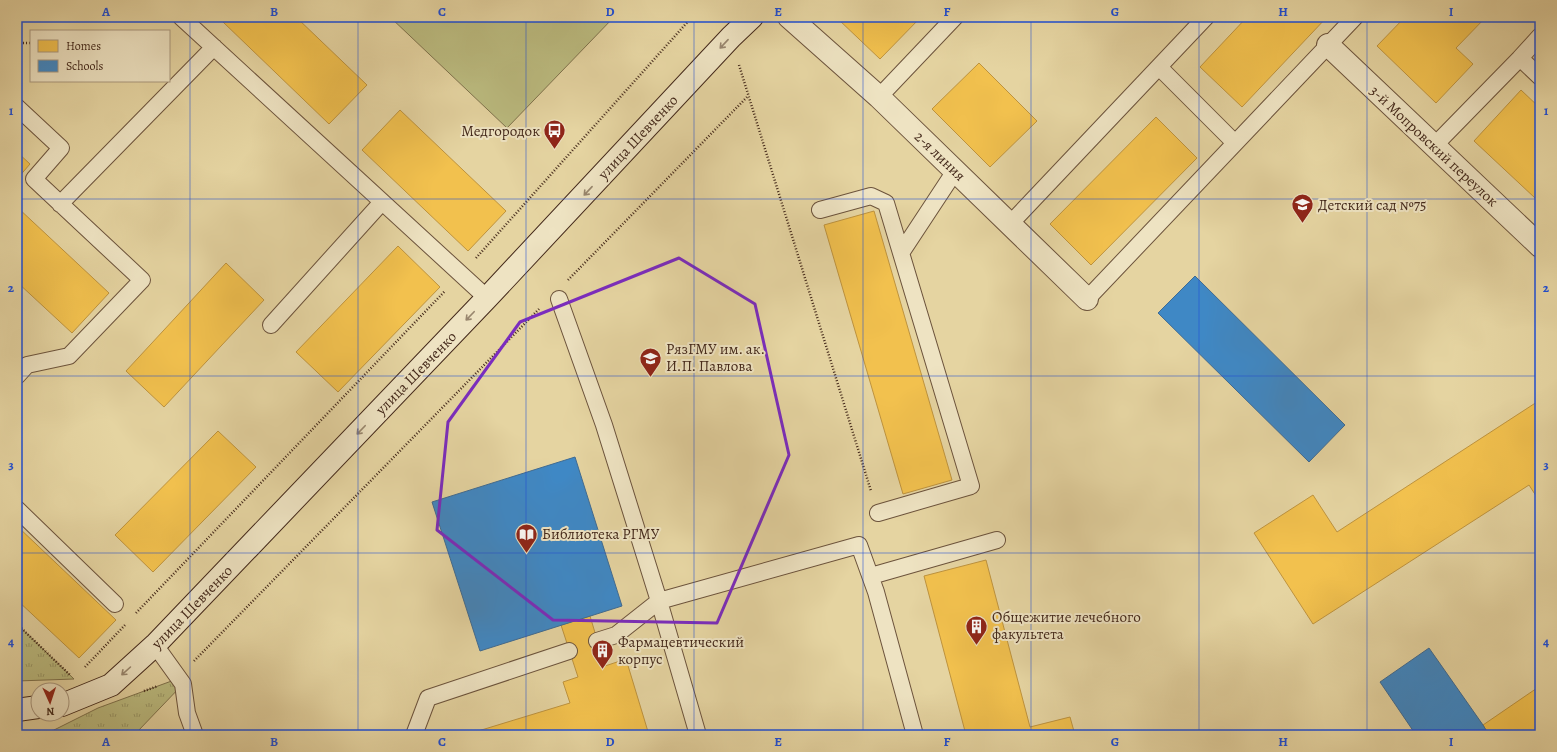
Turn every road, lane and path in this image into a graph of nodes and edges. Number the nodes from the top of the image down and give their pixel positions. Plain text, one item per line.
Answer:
1 (181, 17) edge
2 (692, 17) edge
3 (752, 17) edge
4 (789, 17) edge
5 (955, 17) edge
6 (1206, 17) edge
7 (1355, 17) edge
8 (1540, 36) edge
9 (730, 37) junction
10 (17, 43) edge
11 (30, 43) edge
12 (1328, 45) junction
13 (214, 47) junction
14 (1520, 58) junction
15 (1159, 66) junction
16 (1540, 77) edge
17 (748, 96) junction
18 (879, 97) junction
19 (17, 107) edge
20 (1235, 143) junction
21 (1434, 146) junction
22 (955, 171) junction
23 (382, 202) junction
24 (60, 204) junction
25 (820, 210) dead end
26 (1010, 224) junction
27 (1539, 243) edge
28 (901, 253) junction
29 (461, 274) junction
30 (567, 280) dead end
31 (488, 298) junction
32 (559, 299) dead end
33 (1087, 299) joint
34 (539, 309) dead end
35 (271, 325) dead end
36 (17, 376) edge
37 (17, 509) edge
38 (878, 513) joint
39 (997, 540) dead end
40 (871, 576) junction
41 (659, 601) junction
42 (115, 604) dead end
43 (17, 624) edge
44 (597, 641) dead end
45 (155, 645) junction
46 (569, 650) dead end
47 (74, 679) junction
48 (177, 679) junction
49 (141, 692) dead end
50 (89, 694) junction
51 (70, 702) edge
52 (30, 708) edge
53 (17, 710) edge
54 (58, 728) dead end
55 (44, 735) edge
56 (195, 735) edge
57 (414, 735) edge
58 (698, 735) edge
59 (915, 735) edge

1 - 13 lane
2 - 29 path
3 - 9 street, улица Шевченко
4 - 18 street, 2-я линия
5 - 18 lane
6 - 15 lane
7 - 12 lane
8 - 14 lane
9 - 17 path
9 -> 31 street, улица Шевченко
10 - 11 path
12 - 20 lane
12 - 21 street, 3-й Мопровский переулок
13 - 23 lane
13 - 24 lane
14 - 16 lane
14 - 21 lane
15 - 20 lane
15 - 26 lane
17 - 30 path
17 - 38 path
18 - 22 street, 2-я линия
19 - 24 lane
20 - 33 lane
21 - 27 street, 3-й Мопровский переулок
22 - 26 street, 2-я линия
22 - 28 lane
23 - 29 lane
23 - 35 lane
24 - 36 lane
25 - 28 lane
26 - 33 street, 2-я линия
28 - 38 lane
29 - 31 lane
29 - 47 path
31 -> 45 street, улица Шевченко
32 - 41 lane
34 - 48 path
37 - 42 lane
39 - 40 lane
40 - 41 lane
40 - 59 lane
41 - 44 lane
41 - 58 lane
43 - 47 path
45 - 48 lane
45 -> 50 street, улица Шевченко
46 - 57 lane
47 - 50 path
48 - 49 path
48 - 56 lane
50 - 51 street, улица Шевченко
52 - 53 street
54 - 55 path

